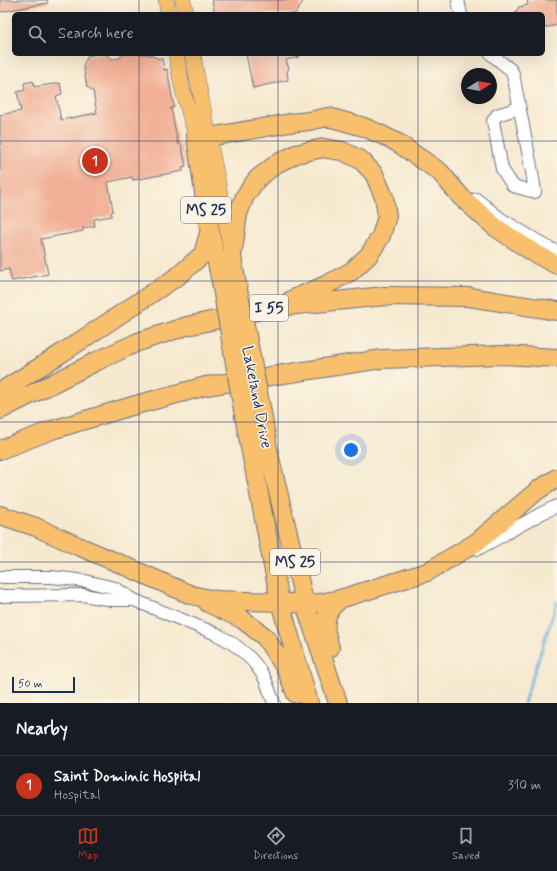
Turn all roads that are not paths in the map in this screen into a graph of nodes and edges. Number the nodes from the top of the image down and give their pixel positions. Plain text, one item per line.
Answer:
1 (166, 0) edge
2 (183, 0) edge
3 (458, 0) edge
4 (168, 12) edge
5 (186, 12) edge
6 (461, 12) edge
7 (176, 56) edge
8 (193, 56) edge
9 (494, 56) edge
10 (519, 108) junction
11 (202, 137) junction
12 (440, 172) junction
13 (210, 230) junction
14 (557, 251) edge
15 (232, 257) junction
16 (557, 265) edge
17 (228, 280) junction
18 (276, 307) junction
19 (557, 310) edge
20 (557, 358) edge
21 (0, 392) edge
22 (0, 410) edge
23 (0, 450) edge
24 (557, 478) edge
25 (557, 506) edge
26 (0, 515) edge
27 (428, 572) junction
28 (0, 577) edge
29 (191, 595) junction
30 (0, 596) edge
31 (340, 599) junction
32 (134, 600) junction
33 (280, 602) junction
34 (306, 604) junction
35 (274, 703) edge
36 (300, 703) edge
37 (309, 703) edge
38 (338, 703) edge
39 (342, 703) edge

1 - 4 main road
2 - 5 main road
3 - 6 street
7 - 11 main road, Lakeland Drive
8 - 11 main road, Lakeland Drive
9 - 10 street
10 - 10 street
11 - 12 highway
11 - 13 highway, Lakeland Drive / MS 25
11 - 15 main road, Lakeland Drive
12 - 14 street
12 - 16 highway
13 - 17 highway, Lakeland Drive / MS 25
13 - 21 highway
15 - 17 highway, Lakeland Drive / MS 25
15 - 18 highway
17 - 33 highway, Lakeland Drive / MS 25, bridge
17 - 34 highway, Lakeland Drive / MS 25, bridge
18 - 19 highway, I 55
18 - 22 highway, I 55
20 - 23 highway
24 - 27 highway
25 - 27 street
26 - 29 highway
27 - 31 highway
28 - 32 street
29 - 33 highway
29 - 36 highway
30 - 32 street
31 - 34 highway
31 - 39 highway
32 - 35 street
33 - 34 highway
33 - 37 highway, Lakeland Drive / MS 25
34 - 38 highway, Lakeland Drive / MS 25

